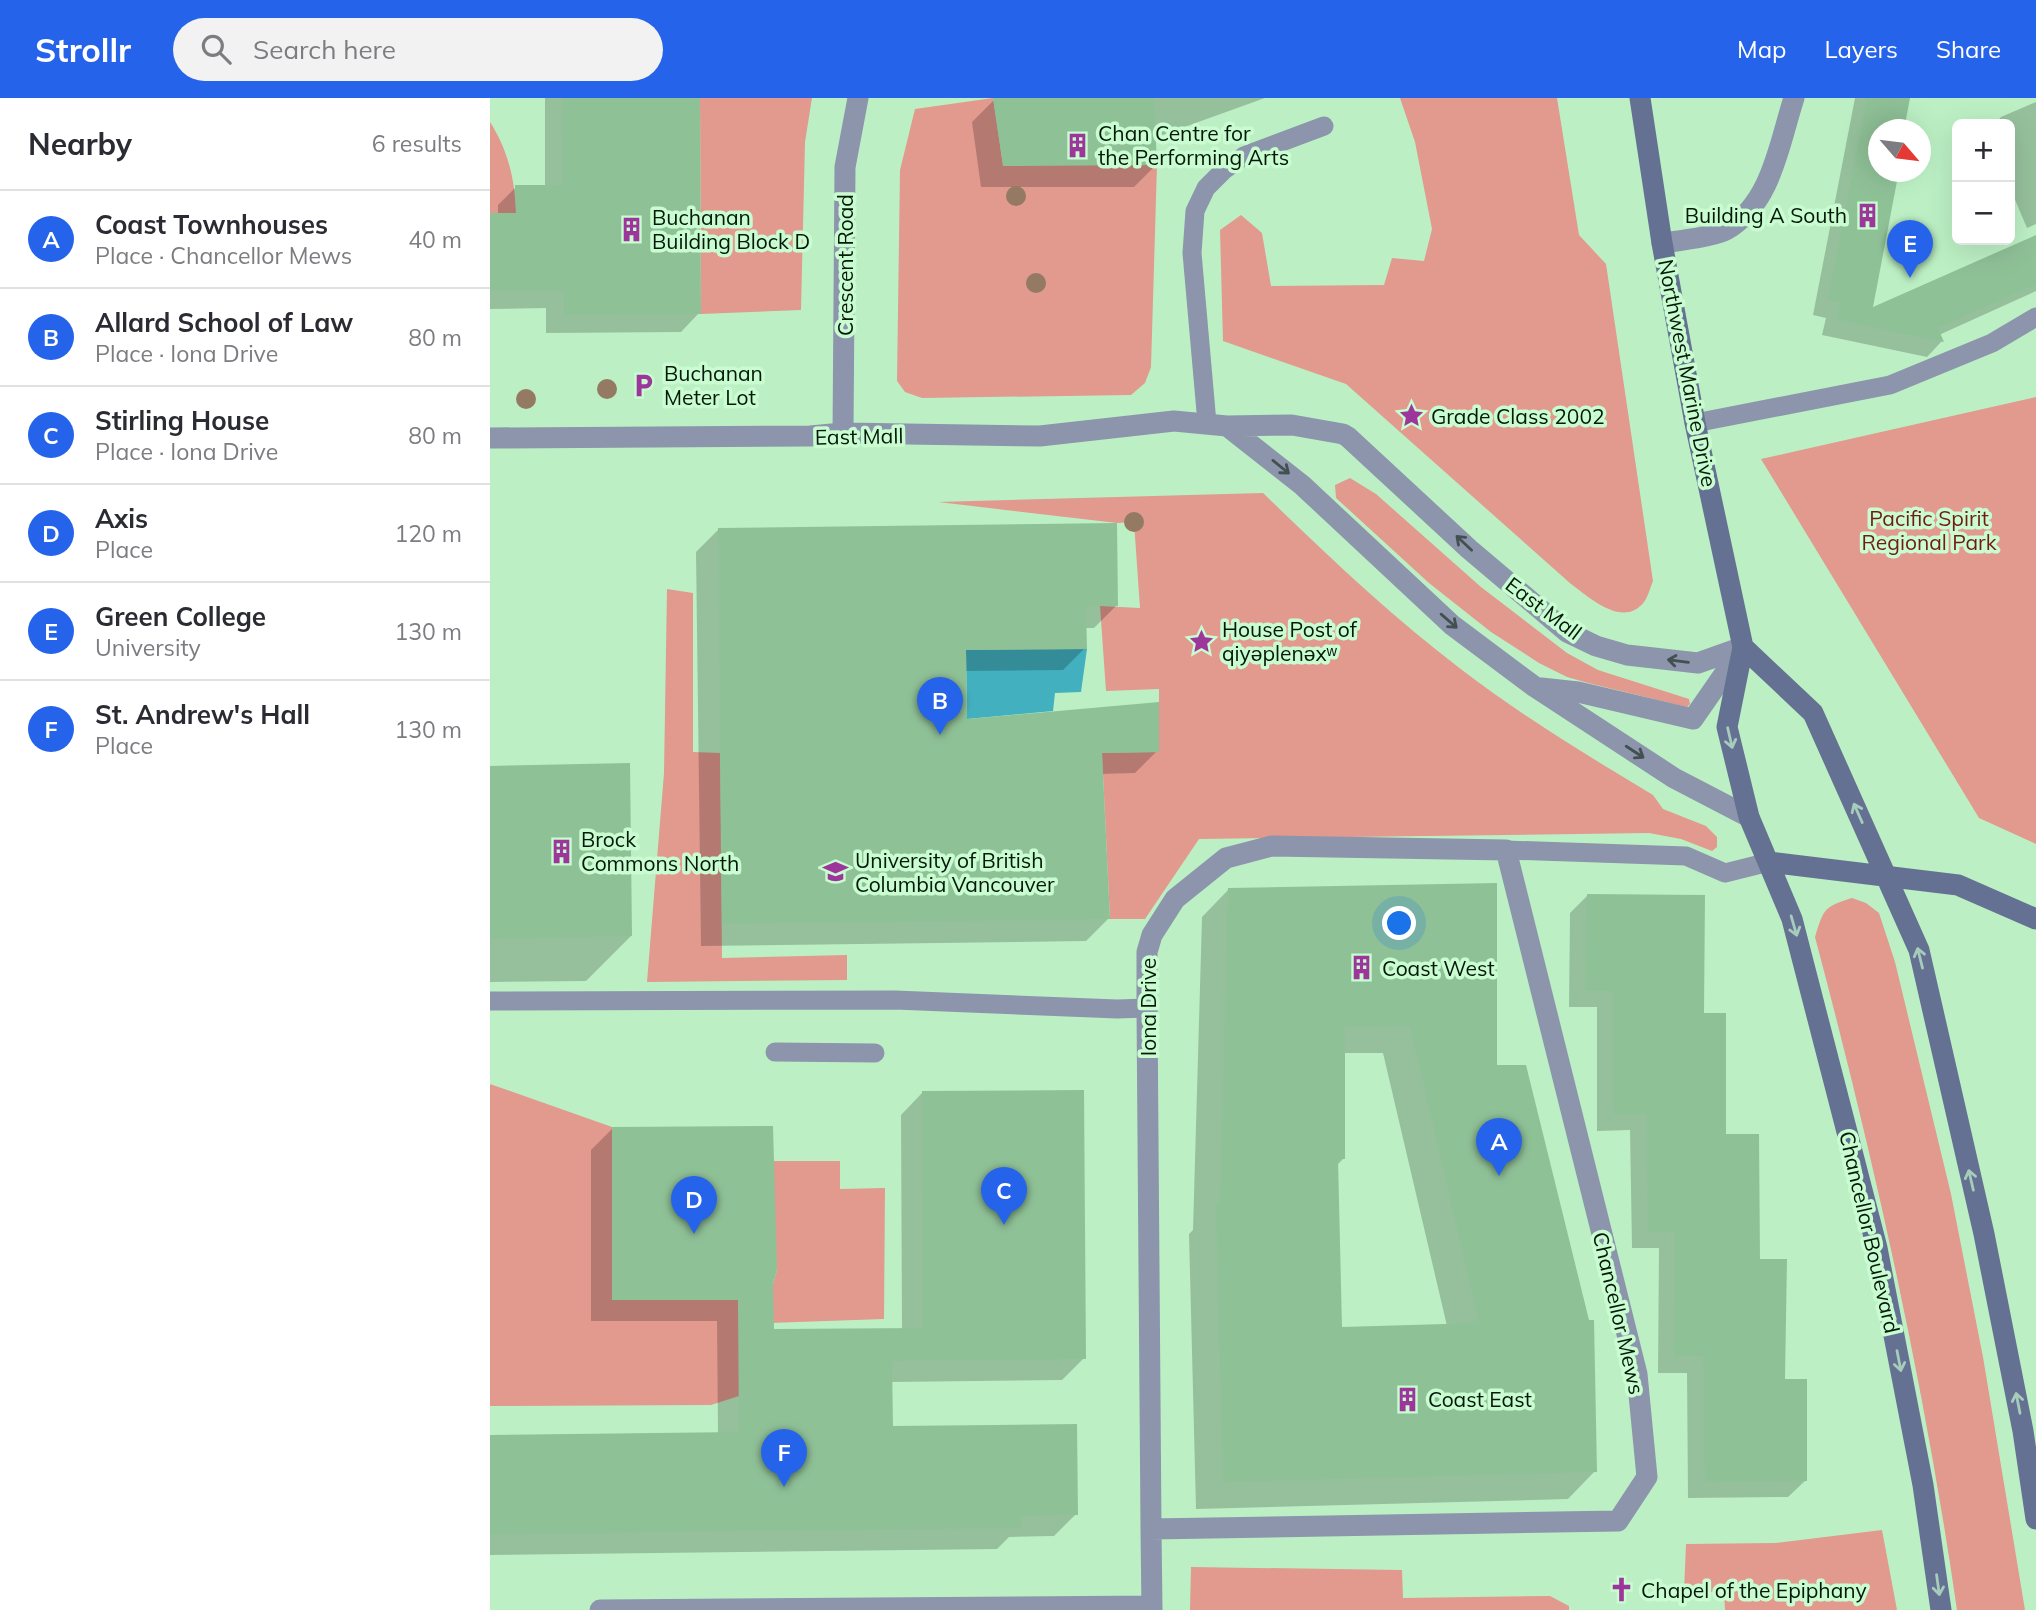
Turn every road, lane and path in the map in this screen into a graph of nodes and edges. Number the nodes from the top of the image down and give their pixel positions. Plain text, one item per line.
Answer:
1 (858, 98) edge
2 (1640, 98) edge
3 (1794, 98) edge
4 (1324, 126) dead end
5 (1662, 243) junction
6 (2036, 317) edge
7 (1695, 423) junction
8 (1217, 425) junction
9 (842, 433) junction
10 (490, 438) edge
11 (1744, 647) junction
12 (1535, 687) junction
13 (1749, 817) junction
14 (1506, 850) junction
15 (1769, 862) junction
16 (1887, 875) junction
17 (2036, 919) edge
18 (490, 1001) edge
19 (1147, 1008) junction
20 (775, 1052) dead end
21 (875, 1053) dead end
22 (2036, 1519) edge
23 (1151, 1529) junction
24 (1152, 1608) edge
25 (600, 1610) edge
26 (1941, 1610) edge

1 - 9 street, Crescent Road
2 - 5 street, Northwest Marine Drive
3 - 5 street
4 - 8 lane
5 - 7 street, Northwest Marine Drive
6 - 7 lane
7 - 11 street, Northwest Marine Drive
8 - 9 street, East Mall
11 -> 8 street, East Mall
8 -> 12 street
9 - 10 street, East Mall
11 - 12 street
11 -> 13 street, Northwest Marine Drive
16 -> 11 street
12 -> 13 street
13 - 15 street, Northwest Marine Drive
14 - 15 lane, Iona Drive
14 - 19 street, Iona Drive
14 - 23 street, Chancellor Mews
15 - 16 street
15 -> 26 street, Chancellor Boulevard
16 - 17 street
22 -> 16 street
18 - 19 lane
19 - 23 street, Iona Drive
20 - 21 lane
23 - 24 street, Iona Drive
24 - 25 street

